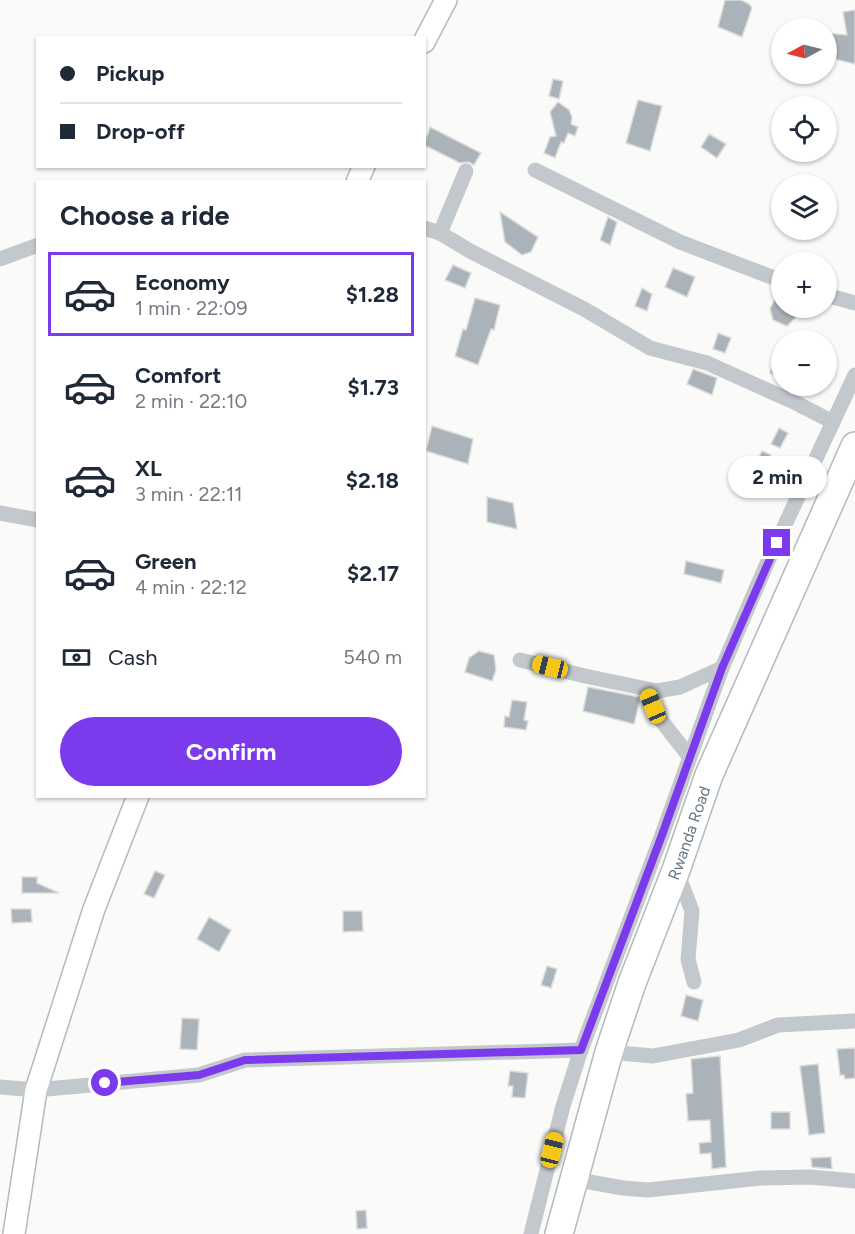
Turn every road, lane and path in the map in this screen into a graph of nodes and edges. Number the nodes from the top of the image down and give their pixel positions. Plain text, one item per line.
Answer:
1 (446, 0) edge
2 (426, 38) edge
3 (536, 170) dead end
4 (466, 171) dead end
5 (426, 229) edge
6 (440, 233) junction
7 (36, 245) edge
8 (0, 259) edge
9 (771, 277) edge
10 (837, 298) edge
11 (855, 303) edge
12 (855, 375) edge
13 (833, 422) junction
14 (855, 446) edge
15 (0, 513) edge
16 (36, 520) edge
17 (520, 660) dead end
18 (722, 668) junction
19 (646, 690) junction
20 (689, 756) junction
21 (137, 798) edge
22 (676, 870) junction
23 (694, 982) dead end
24 (855, 1021) edge
25 (581, 1050) junction
26 (609, 1052) junction
27 (0, 1087) edge
28 (36, 1090) junction
29 (573, 1179) junction
30 (855, 1180) edge
31 (14, 1234) edge
32 (531, 1234) edge
33 (558, 1234) edge

1 - 2 street
3 - 9 street
4 - 6 street
5 - 6 street
6 - 13 street
7 - 8 street
10 - 11 street
12 - 13 street
13 - 18 street
14 - 22 highway, Rwanda Road
15 - 16 street
17 - 19 street
18 - 19 street
18 - 20 street
19 - 20 street
20 - 25 street
21 - 28 street
22 - 23 street
22 - 26 highway, Rwanda Road
24 - 26 street
25 - 28 street
25 - 32 street
26 - 29 highway, Rwanda Road
27 - 28 street
28 - 31 street
29 - 30 street
29 - 33 highway, Rwanda Road

